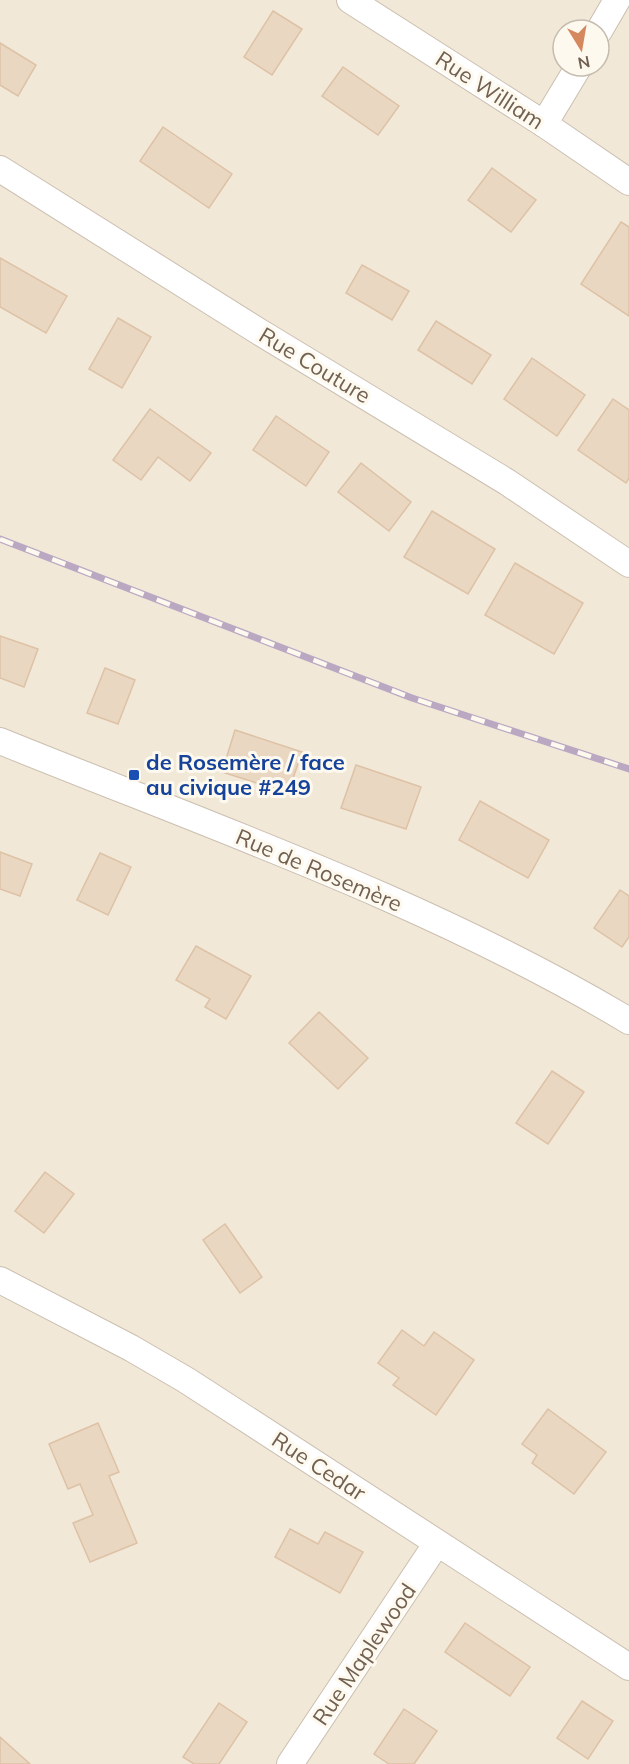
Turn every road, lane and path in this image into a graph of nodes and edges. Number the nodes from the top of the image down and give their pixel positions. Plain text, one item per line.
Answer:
1 (350, 0) edge
2 (617, 0) edge
3 (607, 18) edge
4 (572, 78) edge
5 (544, 124) junction
6 (0, 169) edge
7 (629, 182) edge
8 (629, 564) edge
9 (0, 741) edge
10 (629, 1021) edge
11 (0, 1280) edge
12 (437, 1543) junction
13 (629, 1667) edge
14 (290, 1764) edge

1 - 5 street, Rue William
2 - 3 street
4 - 5 street
5 - 7 street, Rue William
6 - 8 street, Rue Couture
9 - 10 street, Rue de Rosemère
11 - 12 street, Rue Cedar
12 - 13 street, Rue Cedar
12 - 14 street, Rue Maplewood

